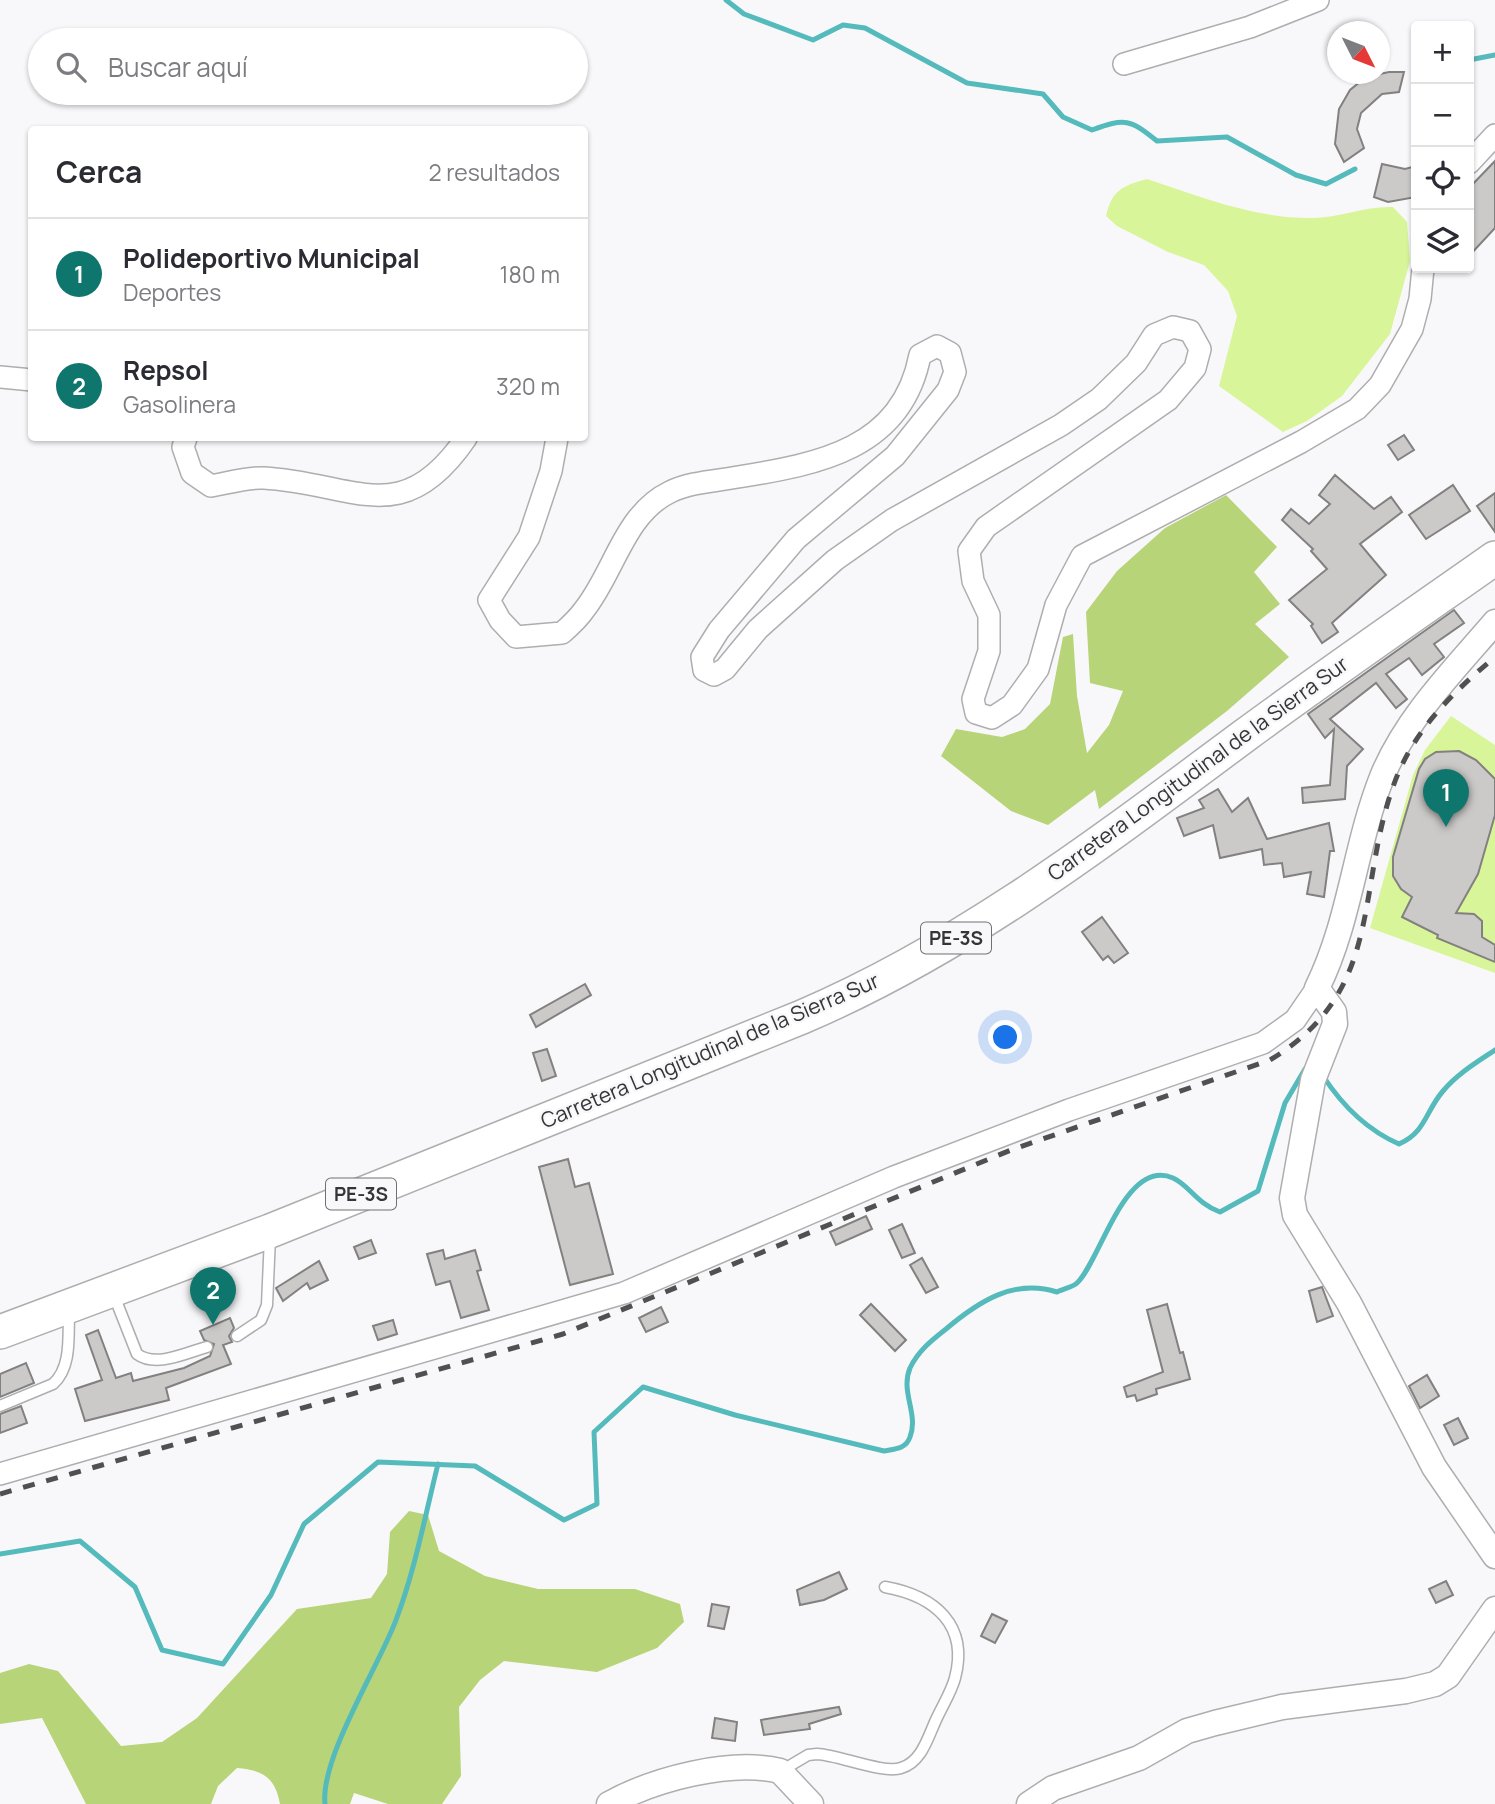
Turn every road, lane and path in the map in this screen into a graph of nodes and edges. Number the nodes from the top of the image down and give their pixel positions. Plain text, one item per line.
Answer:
1 (1318, 0) edge
2 (1124, 64) dead end
3 (1495, 135) edge
4 (1474, 158) edge
5 (1423, 273) edge
6 (0, 377) edge
7 (28, 380) edge
8 (185, 441) edge
9 (464, 441) edge
10 (557, 441) edge
11 (1495, 558) edge
12 (1495, 622) edge
13 (1317, 988) junction
14 (270, 1231) junction
15 (113, 1290) junction
16 (69, 1306) junction
17 (0, 1332) edge
18 (237, 1336) dead end
19 (206, 1347) dead end
20 (0, 1406) edge
21 (0, 1475) edge
22 (1495, 1556) edge
23 (885, 1587) dead end
24 (1495, 1608) edge
25 (780, 1771) junction
26 (609, 1804) edge
27 (811, 1804) edge
28 (1029, 1804) edge

1 - 2 street
3 - 4 street
5 - 10 street
6 - 7 street
8 - 9 street
11 - 14 highway, Carretera Longitudinal de la Sierra Sur / PE-3S
12 - 13 street
13 - 21 street
13 - 22 street
14 - 15 highway, Carretera Longitudinal de la Sierra Sur / PE-3S
14 - 18 lane
15 - 16 highway, Carretera Longitudinal de la Sierra Sur / PE-3S
15 - 19 lane
16 - 17 highway, Carretera Longitudinal de la Sierra Sur / PE-3S
16 - 20 lane
23 - 25 lane
24 - 28 street
25 - 26 street
25 - 27 street

